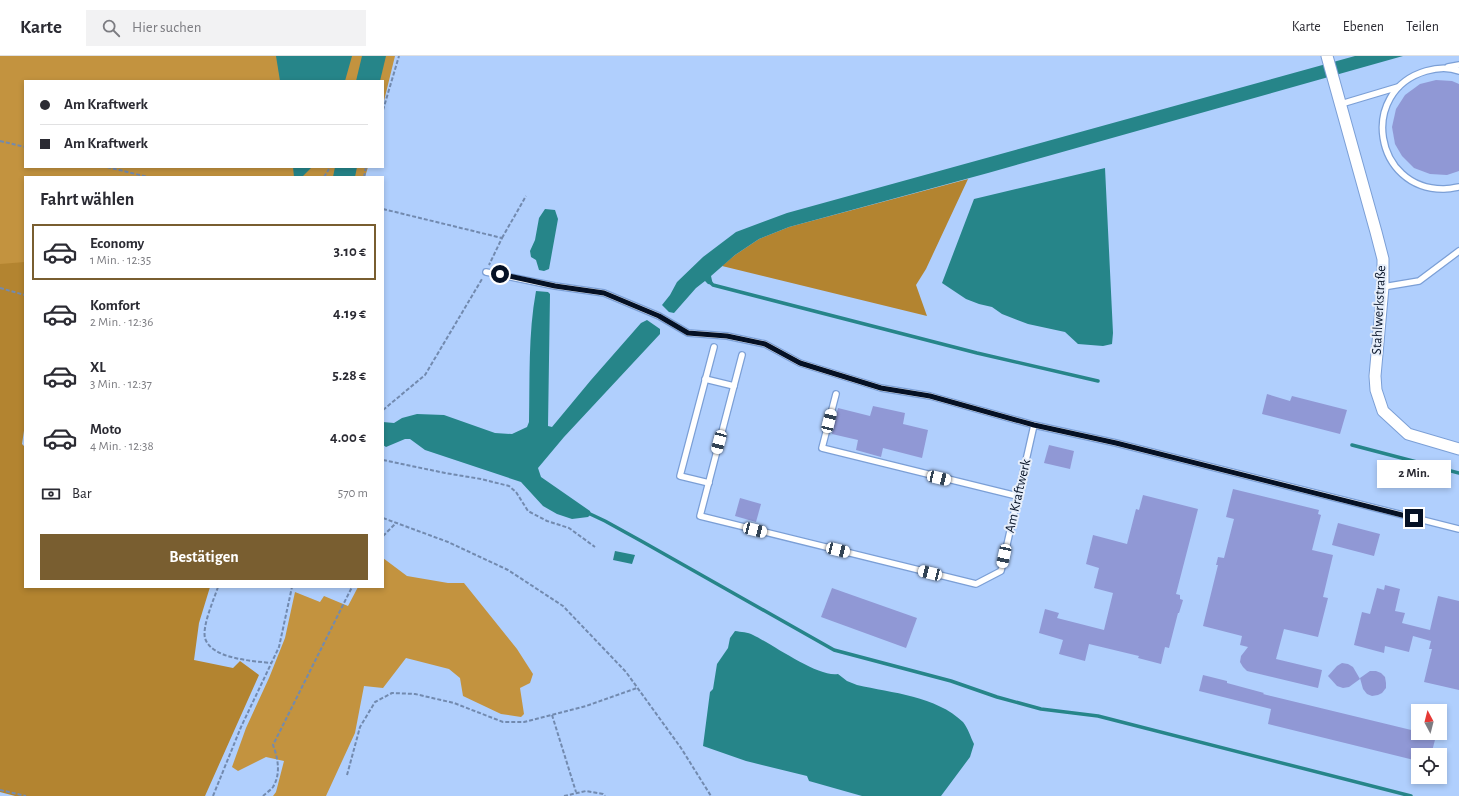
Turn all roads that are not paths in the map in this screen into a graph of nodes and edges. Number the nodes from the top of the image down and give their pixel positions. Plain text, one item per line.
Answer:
1 (1327, 56) edge
2 (1459, 65) edge
3 (1436, 68) junction
4 (1459, 71) edge
5 (1398, 87) junction
6 (1341, 104) junction
7 (1459, 186) edge
8 (1459, 251) edge
9 (486, 272) road end
10 (1383, 286) junction
11 (714, 347) dead end
12 (742, 355) dead end
13 (705, 379) junction
14 (734, 386) junction
15 (836, 394) dead end
16 (1034, 425) junction
17 (1459, 449) edge
18 (709, 483) junction
19 (1017, 496) junction
20 (1459, 529) edge

1 - 6 street, Stahlwerkstraße
2 - 3 lane
3 - 4 lane
3 - 5 lane
5 - 6 lane
5 - 7 lane
6 - 10 street, Stahlwerkstraße
8 - 10 lane
9 - 16 lane
10 - 17 street, Stahlwerkstraße
11 - 13 lane
12 - 14 lane
13 - 14 lane
13 - 18 lane
14 - 18 lane
15 - 19 lane
16 - 19 lane, Am Kraftwerk
16 - 20 lane
18 - 19 lane, Am Kraftwerk

